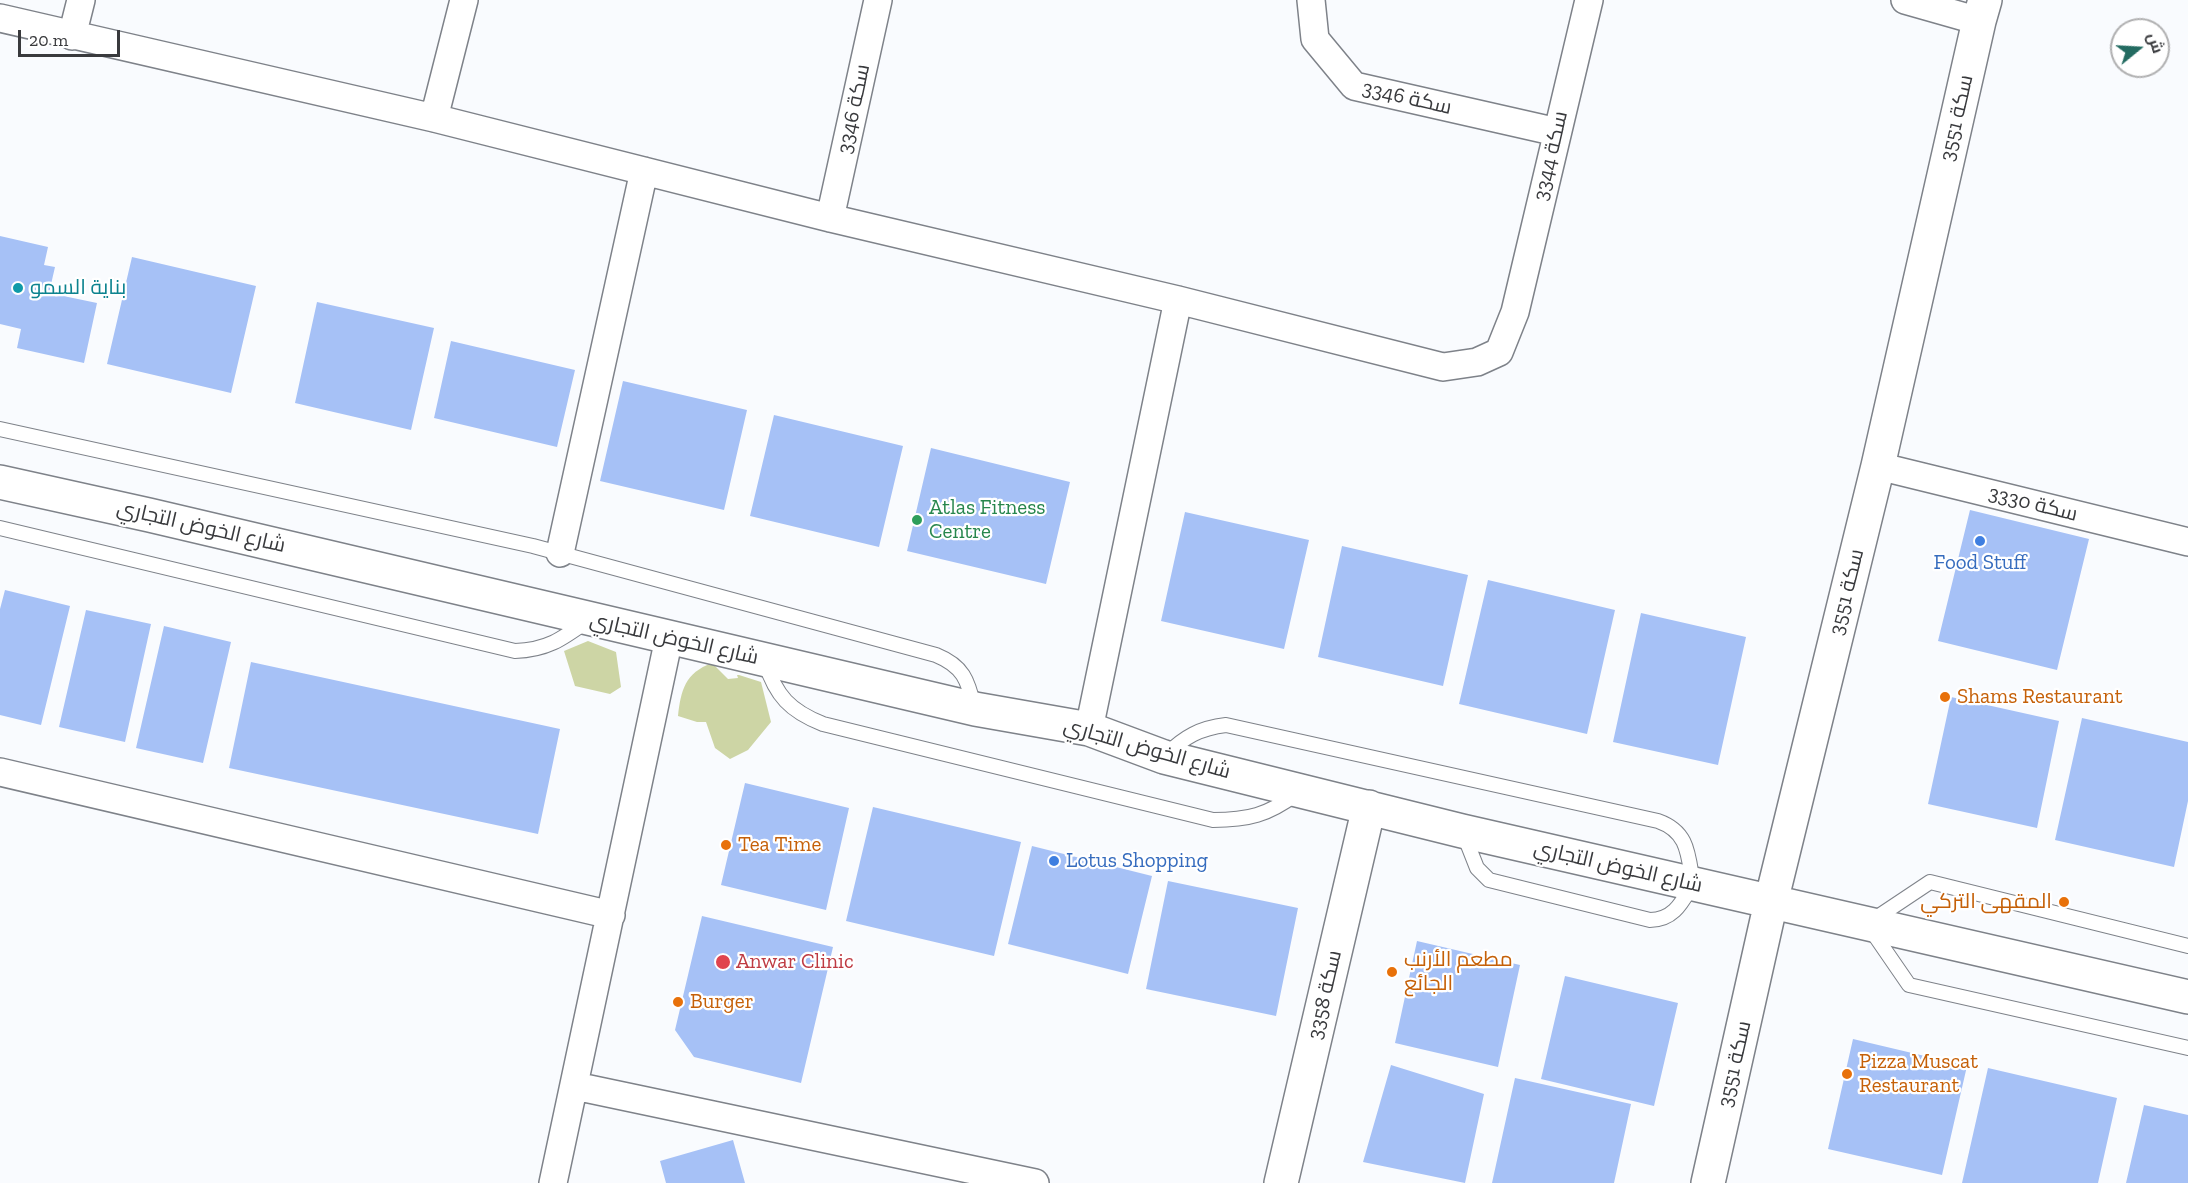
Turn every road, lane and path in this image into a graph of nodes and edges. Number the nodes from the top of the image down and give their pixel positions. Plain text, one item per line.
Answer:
1 (81, 0) edge
2 (464, 0) edge
3 (879, 0) edge
4 (1311, 0) edge
5 (1589, 0) edge
6 (1905, 0) edge
7 (1982, 10) edge
8 (0, 18) edge
9 (72, 36) junction
10 (434, 118) junction
11 (1557, 132) junction
12 (644, 171) junction
13 (830, 218) junction
14 (1178, 300) junction
15 (0, 429) edge
16 (1878, 466) junction
17 (0, 482) edge
18 (0, 528) edge
19 (2188, 542) edge
20 (560, 553) junction
21 (591, 619) junction
22 (669, 638) junction
23 (765, 660) junction
24 (975, 709) junction
25 (1089, 729) junction
26 (1164, 757) junction
27 (0, 772) edge
28 (1300, 791) junction
29 (1369, 807) junction
30 (1462, 831) junction
31 (1693, 884) junction
32 (1771, 902) junction
33 (611, 915) junction
34 (1867, 924) junction
35 (2188, 946) edge
36 (2188, 997) edge
37 (2188, 1048) edge
38 (575, 1086) junction
39 (553, 1183) edge
40 (1035, 1183) edge
41 (1281, 1183) edge
42 (1708, 1183) edge

1 - 9 street
2 - 10 street
3 - 13 street, سكة 3346
4 - 11 street, سكة 3346
5 - 11 street, سكة 3344
6 - 7 street
7 - 16 street, سكة 3551
8 - 9 street
9 - 10 street
10 - 12 street
11 - 14 street, سكة 3344
12 - 13 street
12 - 20 street
13 - 14 street
14 - 25 street
15 - 20 lane
16 - 19 street, سكة 3330
16 - 32 street, سكة 3551
17 - 21 street, شارع الخوض التجاري
18 - 21 lane
20 - 24 lane
21 - 22 street, شارع الخوض التجاري
22 - 23 street, شارع الخوض التجاري
22 - 33 street
23 - 24 street, شارع الخوض التجاري
23 - 28 lane
24 - 25 street, شارع الخوض التجاري
25 - 26 street, شارع الخوض التجاري
26 - 28 street, شارع الخوض التجاري
26 - 31 lane
27 - 33 street
28 - 29 street, شارع الخوض التجاري
29 - 30 street, شارع الخوض التجاري
29 - 41 street, سكة 3358
30 - 31 street, شارع الخوض التجاري
30 - 31 lane
31 - 32 street, شارع الخوض التجاري
32 - 34 street, شارع الخوض التجاري
32 - 42 street, سكة 3551
33 - 38 street
34 - 35 lane
34 - 36 street, شارع الخوض التجاري
34 - 37 lane
38 - 39 street
38 - 40 street

